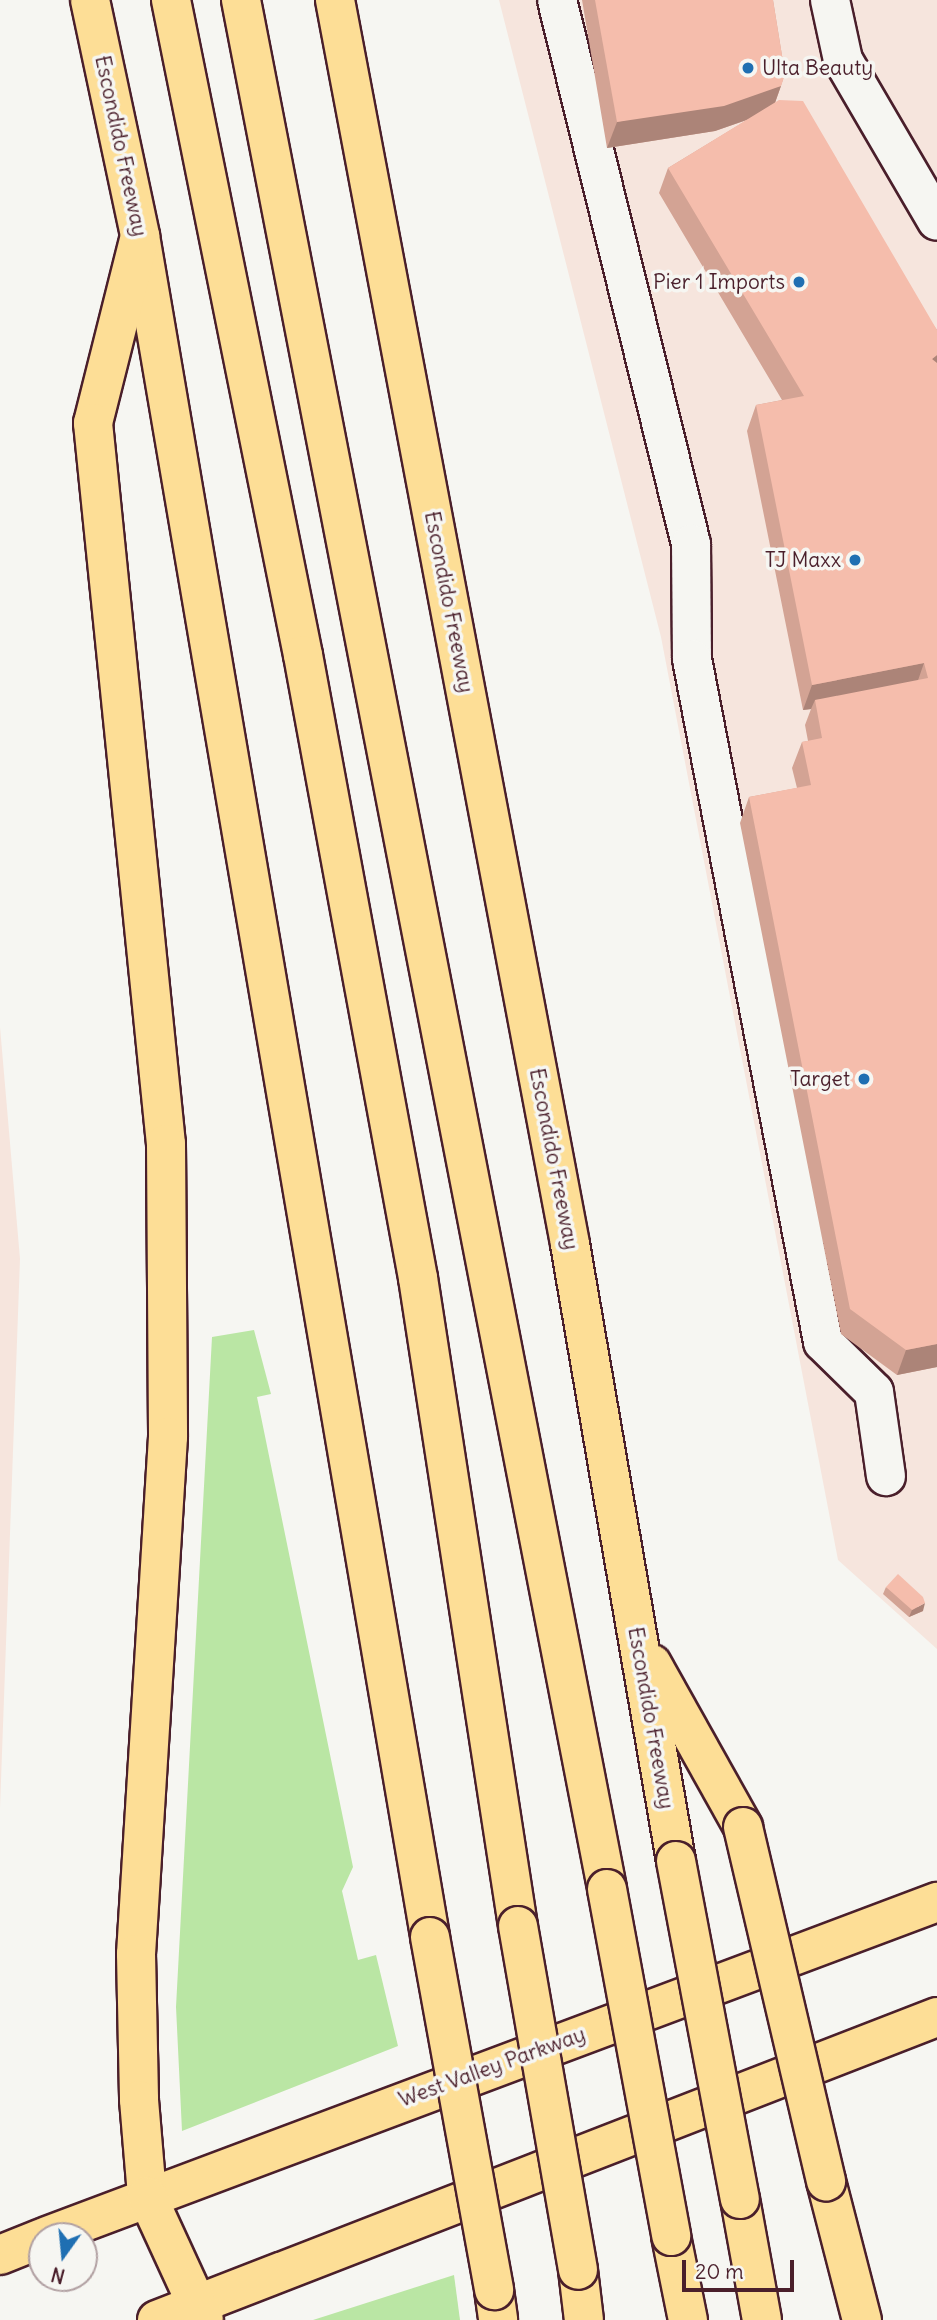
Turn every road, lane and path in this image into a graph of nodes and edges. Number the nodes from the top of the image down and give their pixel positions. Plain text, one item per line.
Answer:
1 (90, 0) edge
2 (171, 0) edge
3 (242, 0) edge
4 (335, 0) edge
5 (557, 0) edge
6 (830, 0) edge
7 (937, 220) edge
8 (140, 236) junction
9 (886, 1476) dead end
10 (637, 1636) junction
11 (937, 1902) edge
12 (937, 2017) edge
13 (146, 2196) junction
14 (82, 2222) edge
15 (671, 2236) junction
16 (28, 2244) edge
17 (0, 2255) edge
18 (496, 2305) edge
19 (200, 2312) edge
20 (157, 2320) edge
21 (584, 2320) edge
22 (681, 2320) edge
23 (688, 2320) edge
24 (762, 2320) edge
25 (862, 2320) edge

1 - 8 main road, Escondido Freeway
2 - 21 main road, bridge
3 - 15 main road, bridge
4 - 10 main road, Escondido Freeway
5 - 9 lane
6 - 7 lane
8 - 13 main road
8 - 18 main road, Escondido Freeway, bridge
10 - 24 main road, Escondido Freeway, bridge
10 - 25 main road, bridge
11 - 13 main road, West Valley Parkway
12 - 19 main road
13 - 14 main road, West Valley Parkway
13 - 19 main road
15 - 22 main road
15 - 23 main road
16 - 17 main road
19 - 20 main road

